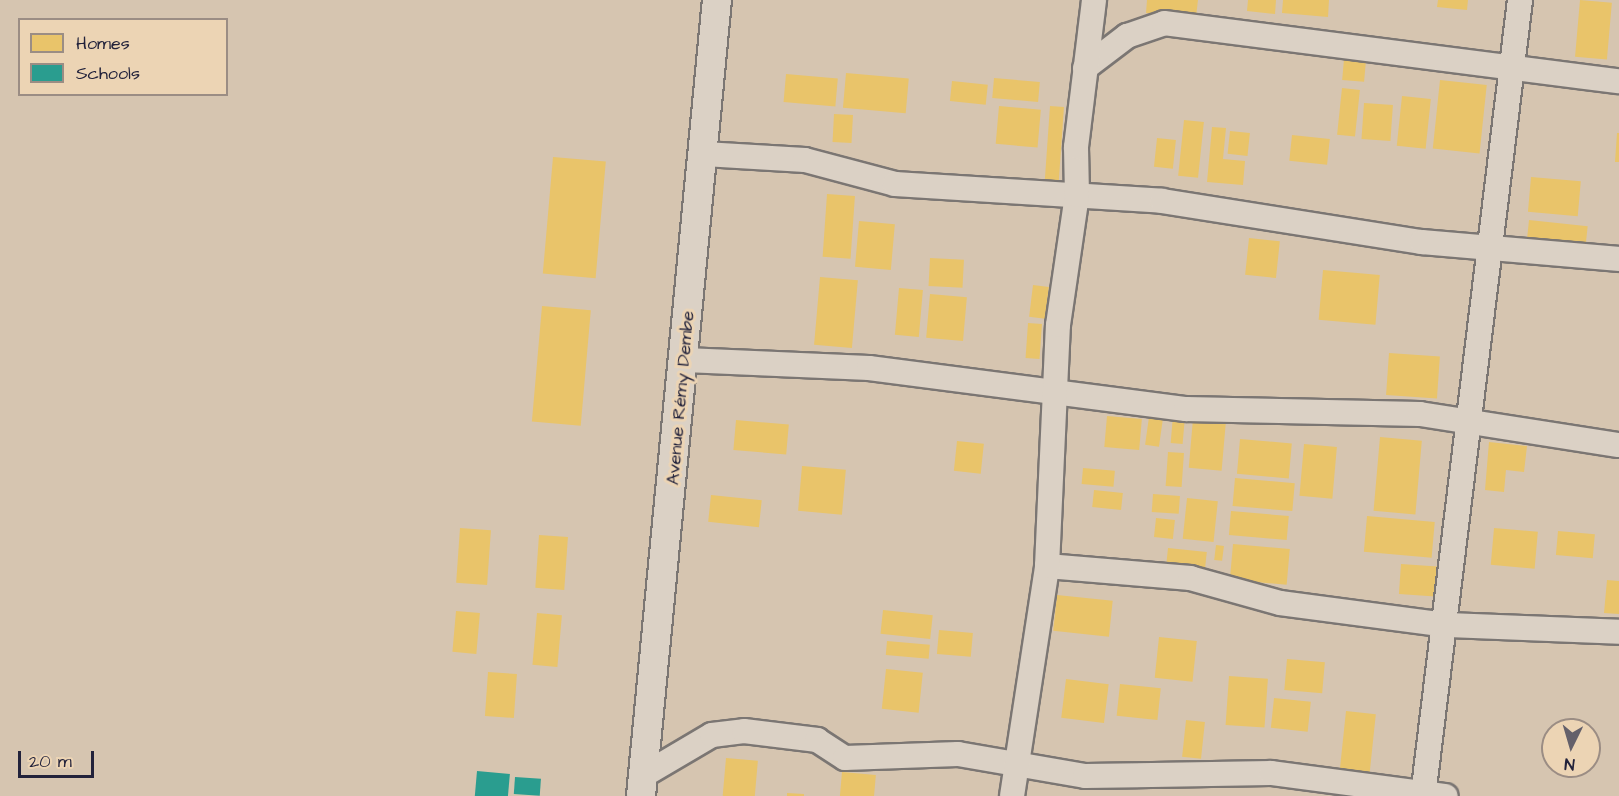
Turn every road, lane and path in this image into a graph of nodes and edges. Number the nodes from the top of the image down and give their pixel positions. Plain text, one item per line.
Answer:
1 (717, 0) edge
2 (1094, 0) edge
3 (1520, 0) edge
4 (1085, 68) junction
5 (1510, 69) junction
6 (1619, 81) edge
7 (704, 154) junction
8 (1077, 195) junction
9 (1494, 248) junction
10 (1619, 259) edge
11 (685, 360) junction
12 (1052, 394) junction
13 (1468, 421) junction
14 (1619, 445) edge
15 (1047, 566) junction
16 (1448, 626) junction
17 (1619, 632) edge
18 (1017, 767) junction
19 (643, 786) edge
20 (1431, 794) edge
21 (1012, 796) edge

1 - 7 street, Avenue Rémy Dembe
2 - 4 street
3 - 5 street
4 - 5 street
4 - 8 street
5 - 6 street
5 - 9 street
7 - 8 street
7 - 11 street, Avenue Rémy Dembe
8 - 9 street
8 - 12 street
9 - 10 street
9 - 13 street
11 - 12 street
11 - 19 street, Avenue Rémy Dembe
12 - 13 street
12 - 15 street
13 - 14 street
13 - 16 street
15 - 16 street
15 - 18 street
16 - 17 street
16 - 20 street
18 - 19 street
18 - 20 street
18 - 21 street

